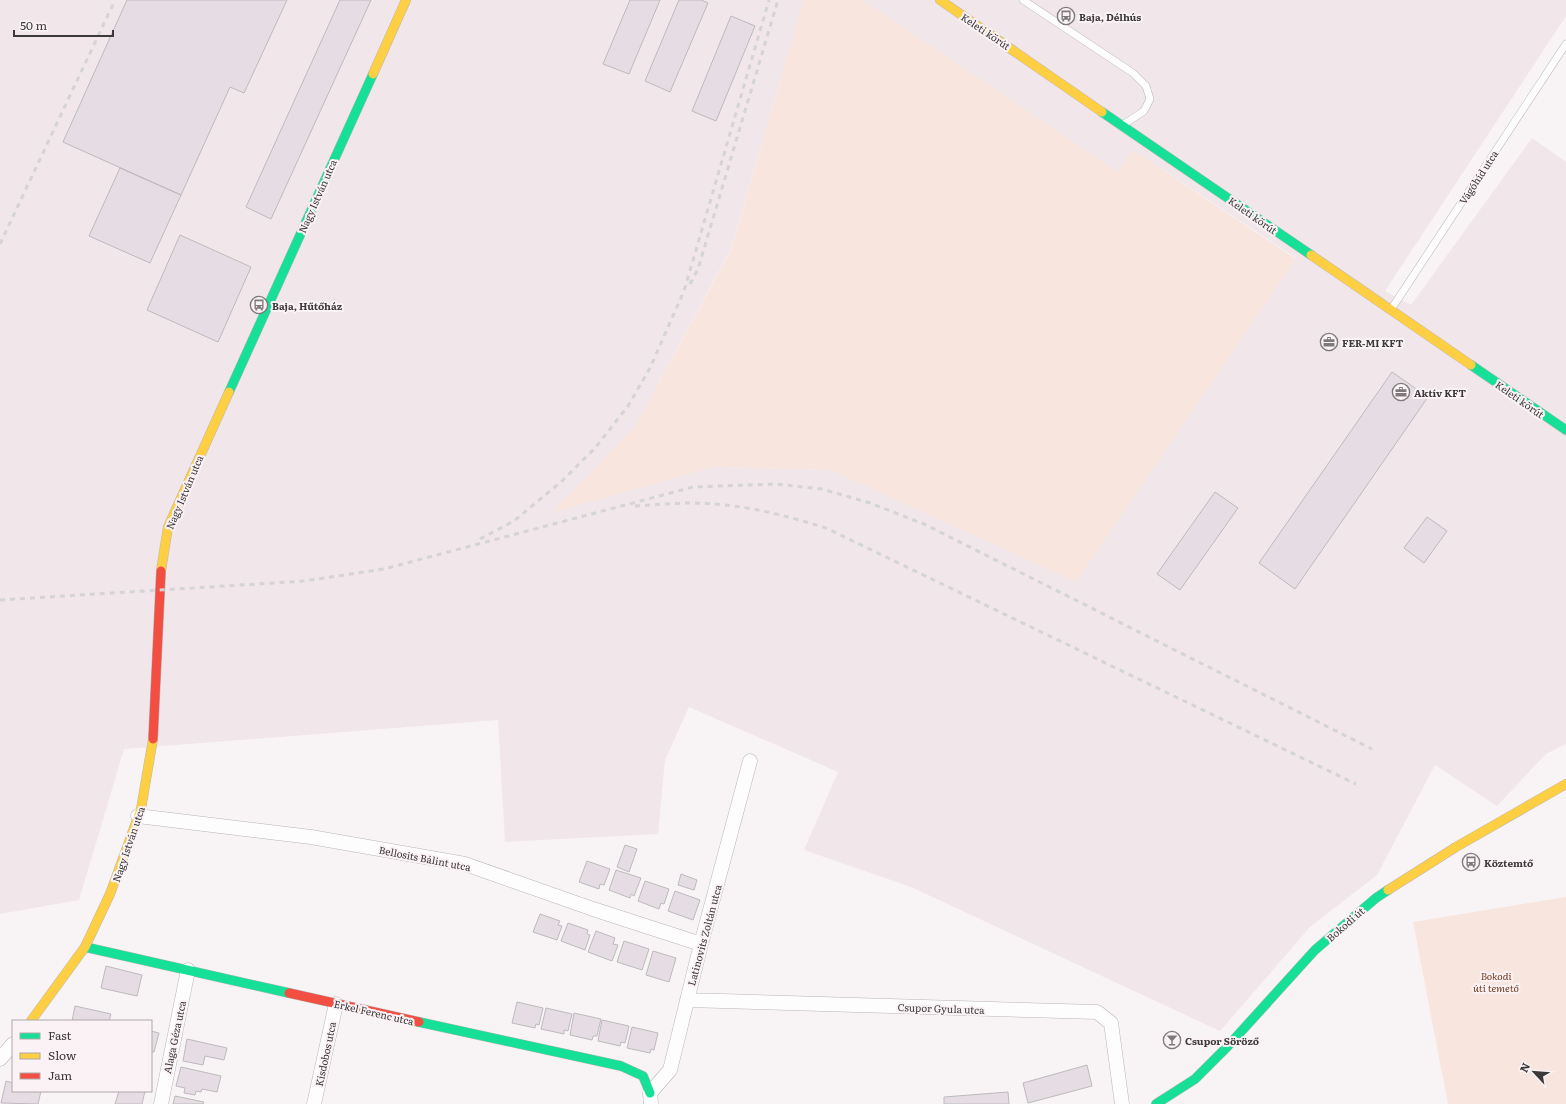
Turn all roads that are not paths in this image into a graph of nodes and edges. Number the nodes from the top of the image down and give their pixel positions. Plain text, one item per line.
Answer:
1 (406, 0) edge
2 (940, 0) edge
3 (1023, 0) edge
4 (1566, 44) edge
5 (1123, 124) junction
6 (1391, 309) junction
7 (1566, 430) edge
8 (750, 761) dead end
9 (1566, 784) edge
10 (138, 816) junction
11 (701, 944) junction
12 (85, 947) junction
13 (188, 970) junction
14 (687, 1000) junction
15 (336, 1004) junction
16 (32, 1020) edge
17 (12, 1045) edge
18 (0, 1059) edge
19 (651, 1099) edge
20 (161, 1104) edge
21 (314, 1104) edge
22 (1122, 1104) edge
23 (1156, 1104) edge

1 - 10 street, Nagy István utca
2 - 5 street, Keleti körút
3 - 5 lane
4 - 6 lane, Vágóhíd utca
5 - 6 street, Keleti körút
6 - 7 street, Keleti körút
8 - 11 street, Latinovits Zoltán utca
9 - 23 street, Bokodi út
10 - 11 street, Bellosits Bálint utca
10 - 12 street, Nagy István utca
11 - 14 street, Latinovits Zoltán utca
12 - 13 street, Erkel Ferenc utca
12 - 16 street, Nagy István utca
13 - 15 street, Erkel Ferenc utca
13 - 20 street, Alaga Géza utca
14 - 19 street, Latinovits Zoltán utca
14 - 22 street, Csupor Gyula utca
15 - 19 street, Erkel Ferenc utca
15 - 21 street, Kisdobos utca
17 - 18 street

